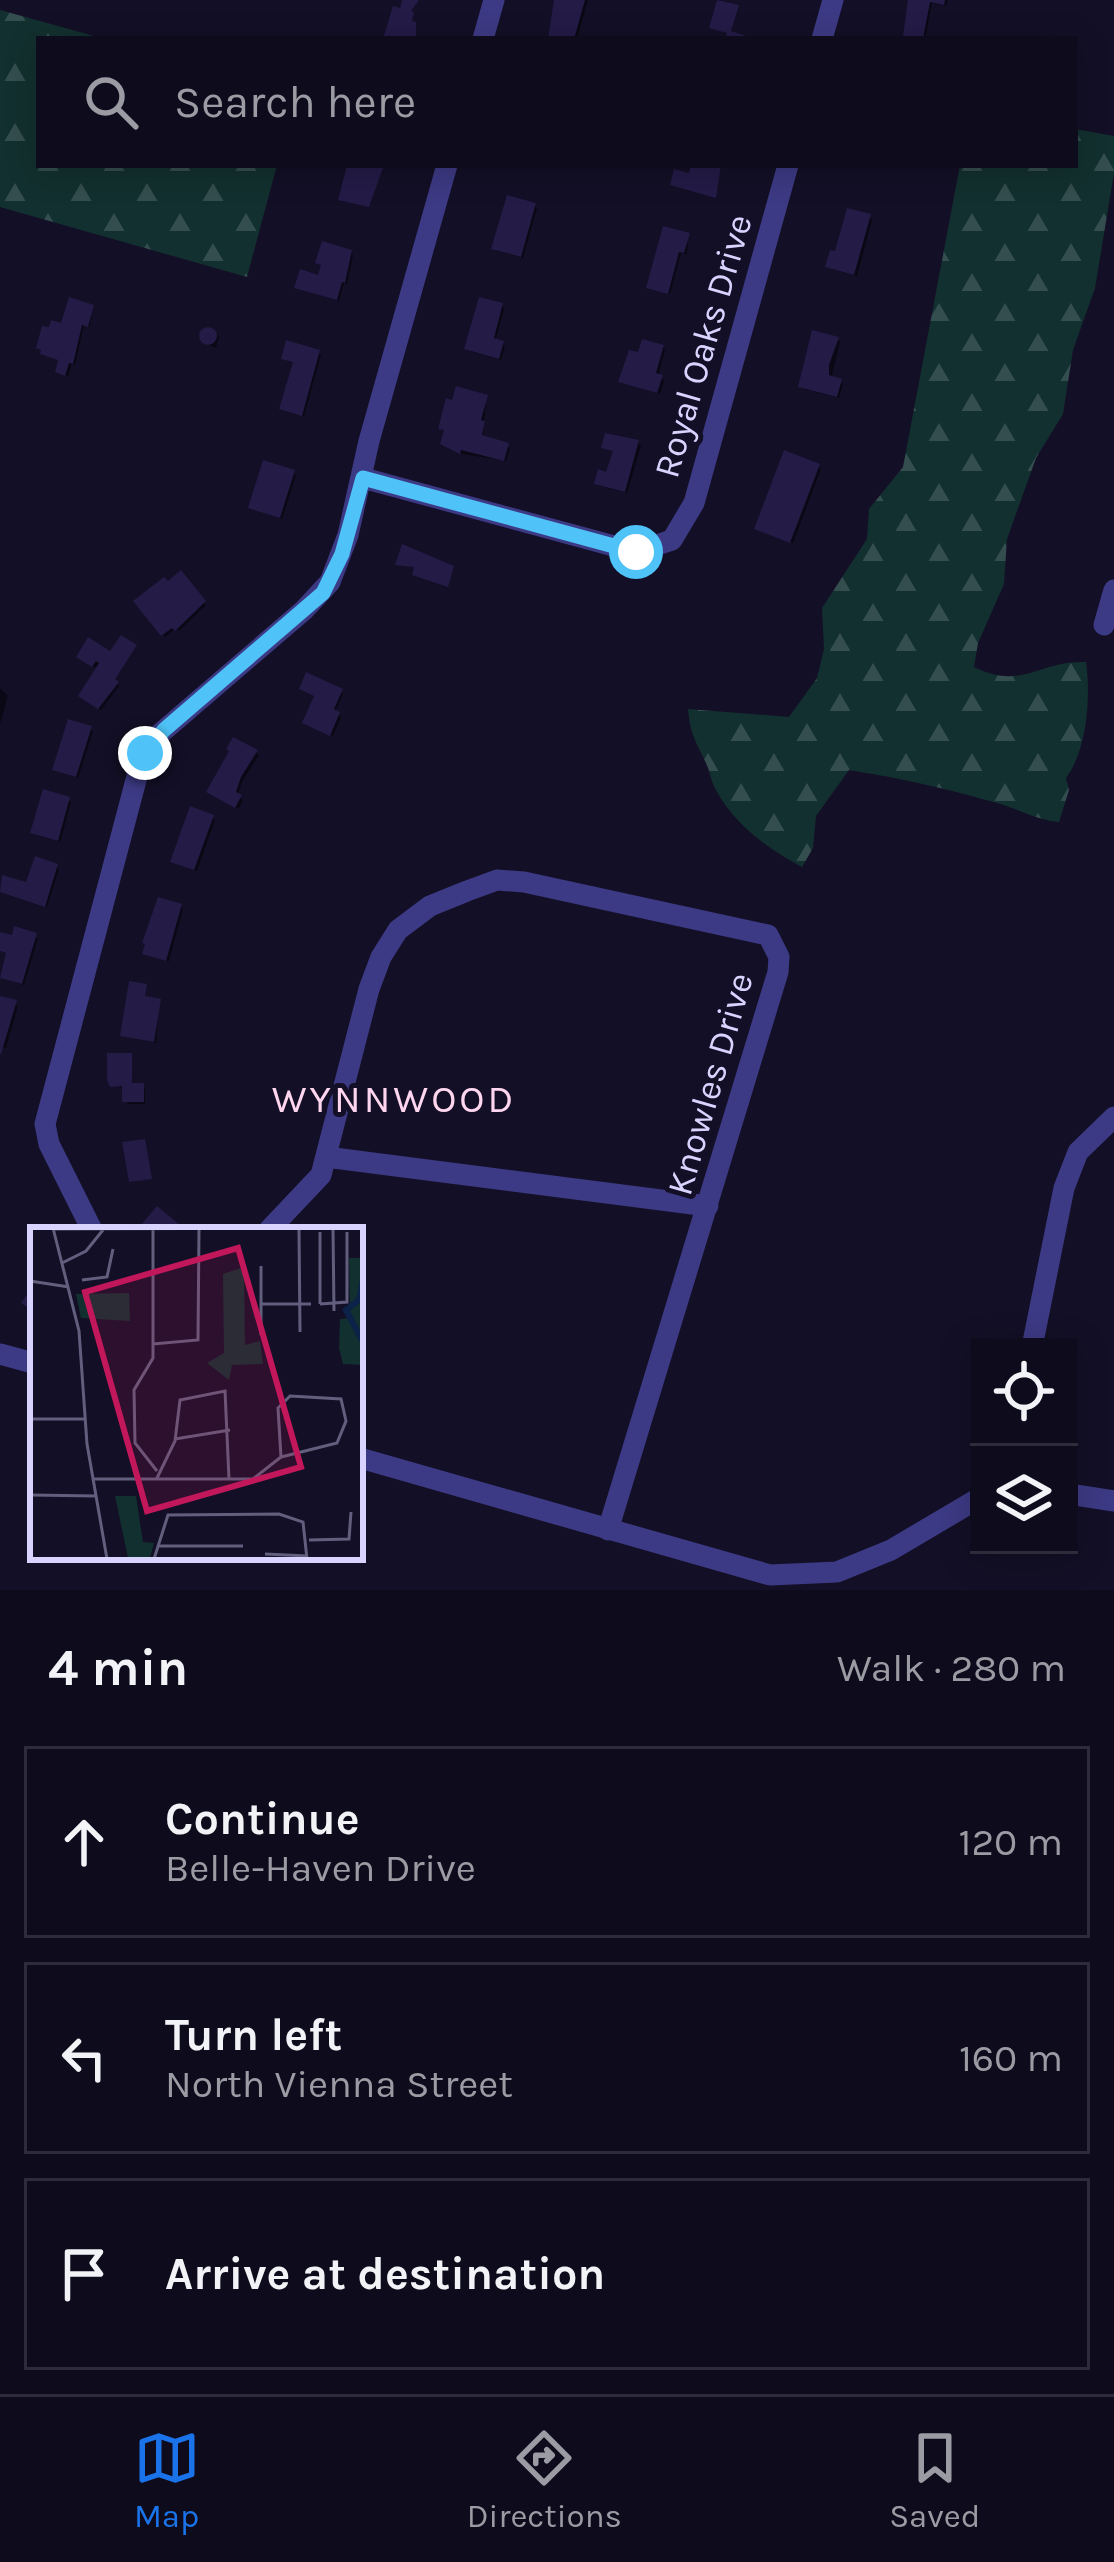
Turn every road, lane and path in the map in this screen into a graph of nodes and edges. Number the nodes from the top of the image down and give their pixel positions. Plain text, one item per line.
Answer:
1 (494, 0) edge
2 (833, 0) edge
3 (484, 36) edge
4 (824, 36) edge
5 (446, 168) edge
6 (787, 168) edge
7 (363, 478) junction
8 (1114, 590) edge
9 (1104, 625) dead end
10 (1114, 1118) edge
11 (326, 1157) junction
12 (709, 1206) junction
13 (90, 1227) edge
14 (272, 1227) edge
15 (1034, 1338) edge
16 (0, 1354) edge
17 (30, 1362) edge
18 (363, 1459) edge
19 (1078, 1495) edge
20 (1114, 1501) edge
21 (970, 1503) edge
22 (608, 1530) junction

1 - 3 street
2 - 4 street
5 - 7 street
6 - 7 street, Royal Oaks Drive
7 - 13 street
8 - 9 street
10 - 15 street
11 - 12 street
11 - 12 street, Knowles Drive
11 - 14 street, Knowles Drive
12 - 22 street, Knowles Drive
16 - 17 street
18 - 22 street
19 - 20 street
21 - 22 street

